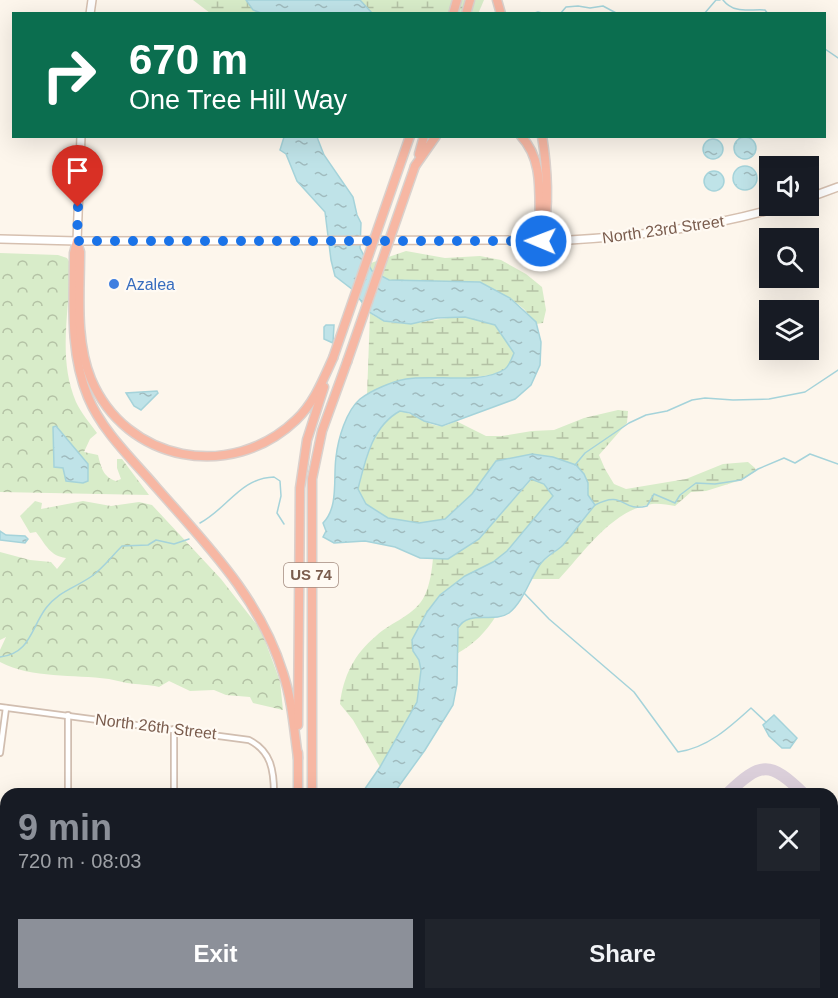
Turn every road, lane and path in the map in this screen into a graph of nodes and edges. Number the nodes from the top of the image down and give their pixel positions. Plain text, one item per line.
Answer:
1 (81, 138) edge
2 (409, 138) edge
3 (423, 138) edge
4 (435, 138) edge
5 (522, 138) edge
6 (542, 138) edge
7 (415, 166) junction
8 (838, 187) edge
9 (819, 194) edge
10 (759, 212) edge
11 (0, 238) edge
12 (77, 241) junction
13 (541, 241) junction
14 (333, 358) junction
15 (3, 707) edge
16 (68, 715) junction
17 (174, 729) junction
18 (0, 753) edge
19 (298, 758) junction
20 (68, 788) edge
21 (174, 788) edge
22 (274, 788) edge
23 (298, 788) edge
24 (312, 788) edge

1 - 12 main road
2 - 14 highway, US 74, bridge
3 - 7 highway, US 74
4 - 7 highway
5 - 13 highway
6 - 13 highway
7 - 24 highway, US 74, bridge
8 - 9 main road
10 - 13 main road, North 23rd Street
11 - 12 main road, North 23rd Street
12 - 13 main road, North 23rd Street
12 - 14 highway
12 - 19 highway
14 - 19 highway, US 74
15 - 16 street, North 26th Street
15 - 18 street
16 - 17 street, North 26th Street
16 - 20 street
17 - 21 street
17 - 22 street, North 26th Street
19 - 23 highway, US 74

